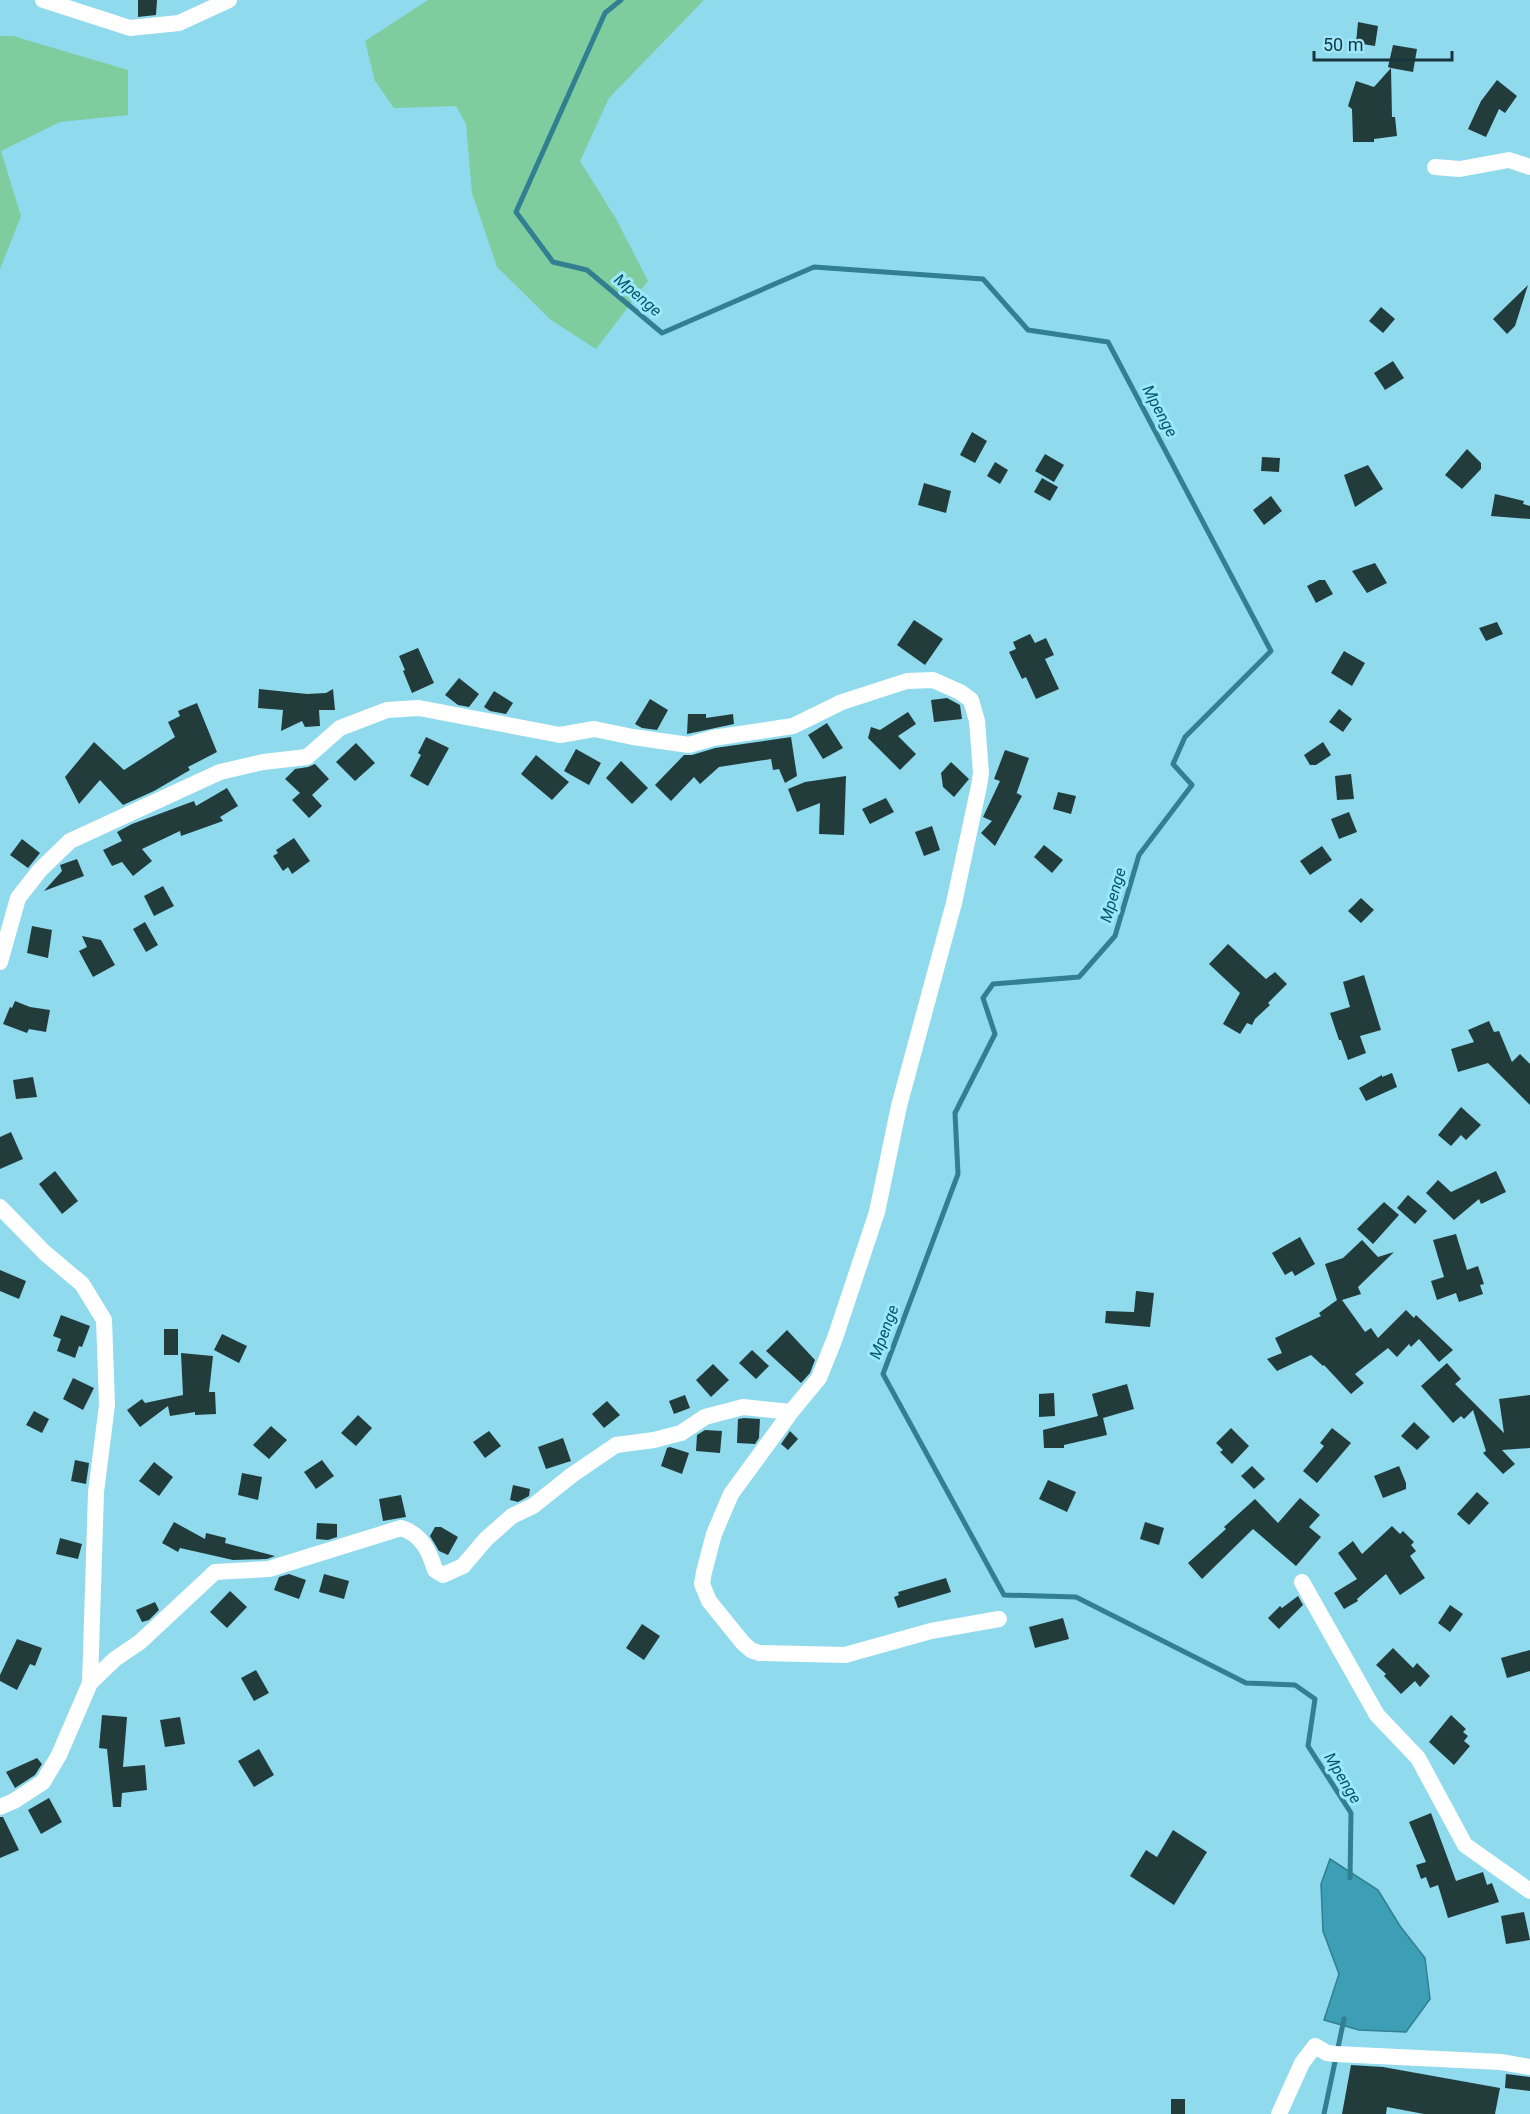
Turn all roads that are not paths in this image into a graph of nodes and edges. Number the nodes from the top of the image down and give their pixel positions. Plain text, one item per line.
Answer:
1 (43, 0) edge
2 (229, 0) edge
3 (1435, 167) dead end
4 (1530, 167) edge
5 (0, 962) edge
6 (0, 1207) edge
7 (791, 1412) junction
8 (1302, 1582) dead end
9 (999, 1619) dead end
10 (90, 1683) junction
11 (0, 1807) edge
12 (1530, 1891) edge
13 (1530, 2067) edge
14 (1279, 2114) edge

1 - 2 street
3 - 4 street
5 - 7 street
6 - 10 street
7 - 9 street
7 - 10 street
8 - 12 street
10 - 11 street
13 - 14 street

